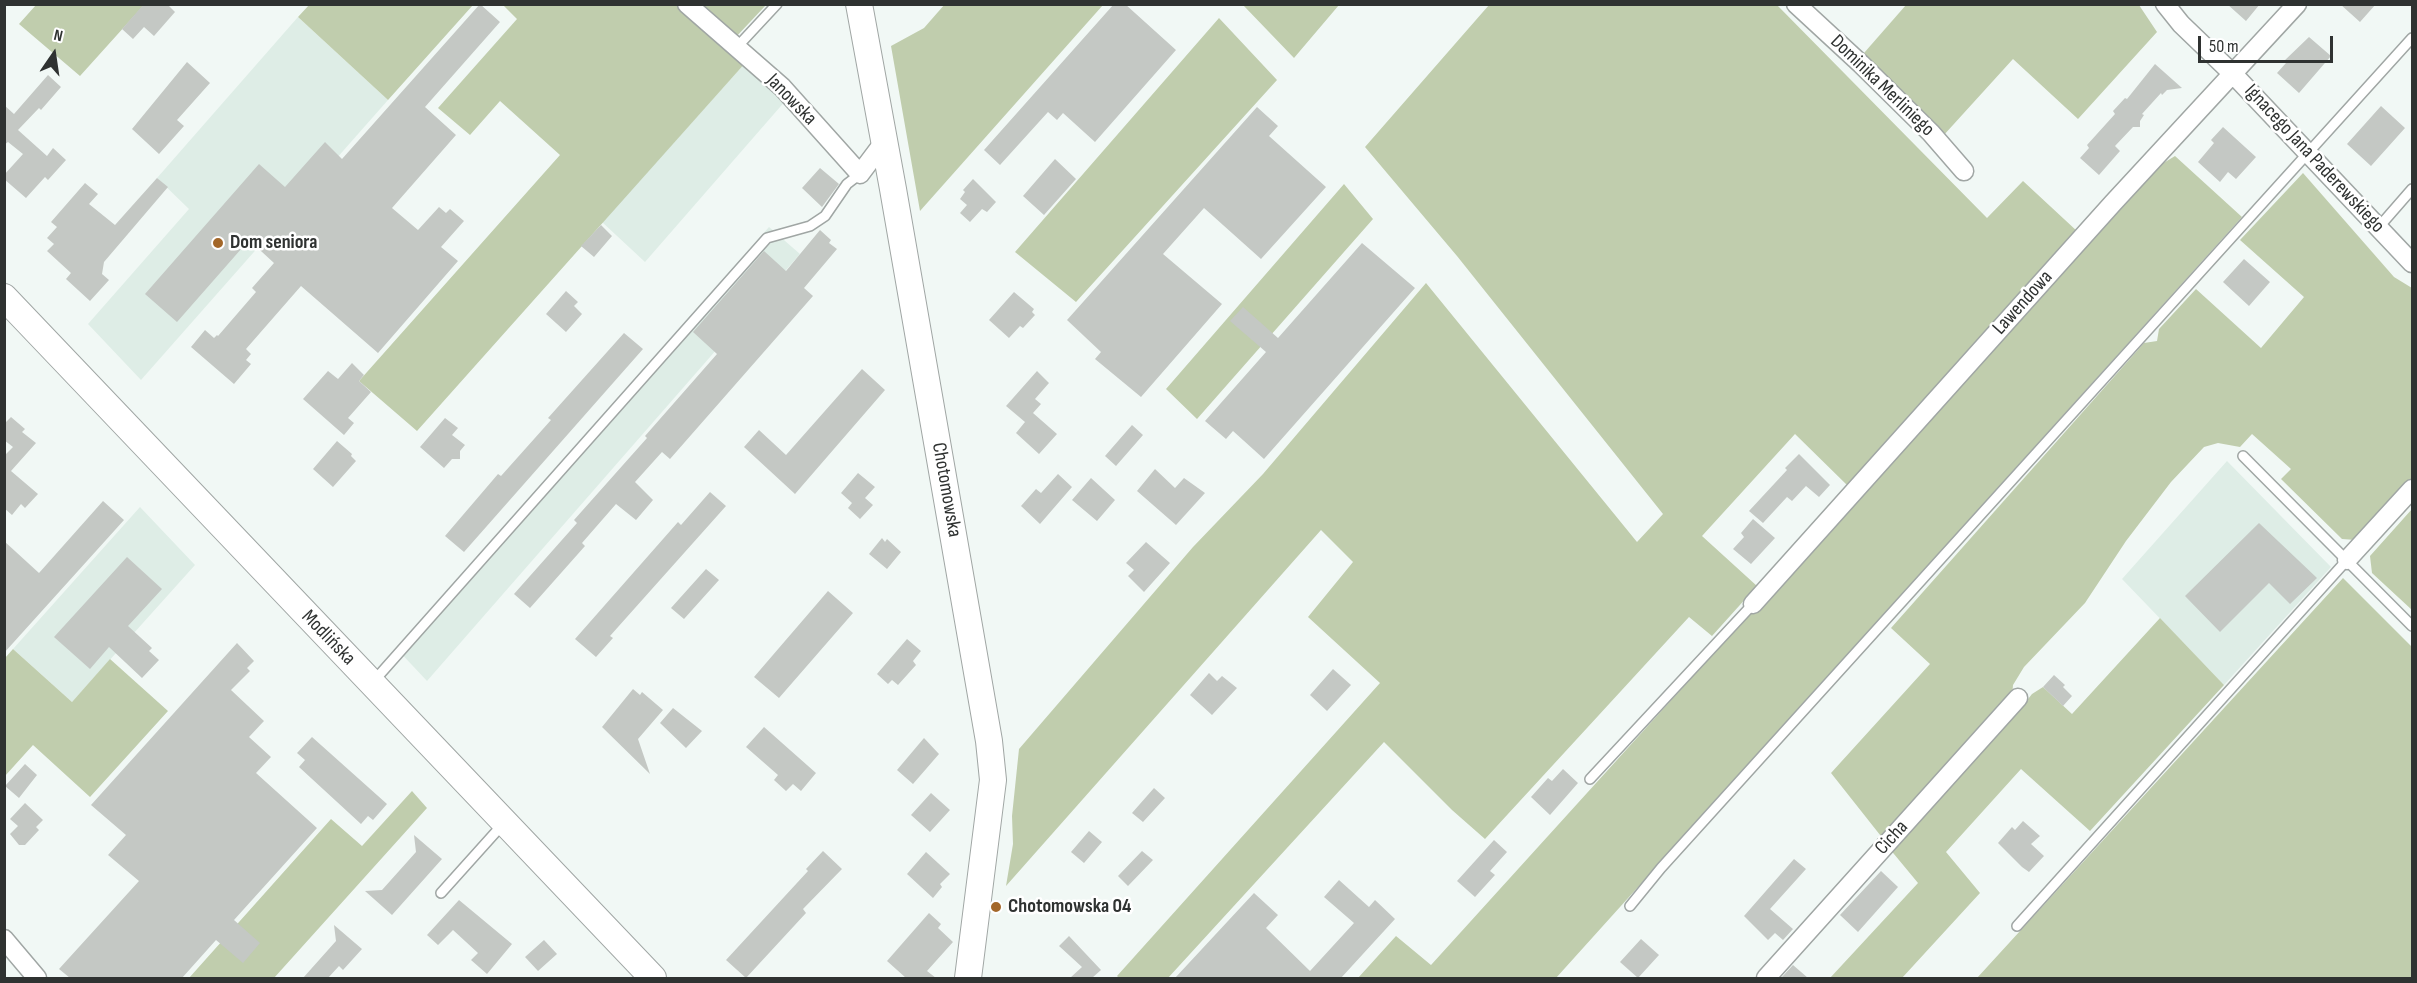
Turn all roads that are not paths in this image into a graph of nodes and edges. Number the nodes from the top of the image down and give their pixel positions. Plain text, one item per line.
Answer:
1 (687, 4) edge
2 (777, 4) edge
3 (859, 4) edge
4 (1796, 4) edge
5 (2165, 4) edge
6 (2297, 4) edge
7 (2412, 38) edge
8 (737, 47) junction
9 (2234, 75) junction
10 (884, 142) junction
11 (2308, 154) junction
12 (1964, 171) dead end
13 (860, 174) junction
14 (2412, 189) edge
15 (2378, 228) junction
16 (2412, 263) edge
17 (4, 297) edge
18 (2243, 456) dead end
19 (2412, 489) edge
20 (2347, 560) junction
21 (1753, 604) joint
22 (2412, 626) edge
23 (372, 683) junction
24 (2018, 698) dead end
25 (1590, 779) dead end
26 (505, 822) junction
27 (441, 893) dead end
28 (1630, 906) dead end
29 (2017, 926) dead end
30 (4, 939) edge
31 (37, 978) edge
32 (653, 978) edge
33 (968, 978) edge
34 (1766, 978) edge

1 - 8 street, Janowska
2 - 8 lane
3 - 10 street, Chotomowska
4 - 12 street, Dominika Merliniego
5 - 9 street, Ignacego Jana Paderewskiego
6 - 9 street, Lawendowa
7 - 11 lane
8 - 13 street, Janowska
9 - 11 street, Ignacego Jana Paderewskiego
9 - 21 street, Lawendowa
10 - 13 street
10 - 33 street, Chotomowska
11 - 15 street, Ignacego Jana Paderewskiego
11 - 28 lane
13 - 23 lane
14 - 15 lane
15 - 16 street, Ignacego Jana Paderewskiego
17 - 23 street, Modlińska
18 - 20 lane
19 - 20 street
20 - 22 lane
20 - 29 lane
21 - 25 lane
23 - 26 street, Modlińska
24 - 34 street, Cicha
26 - 27 lane
26 - 32 street, Modlińska
30 - 31 street

